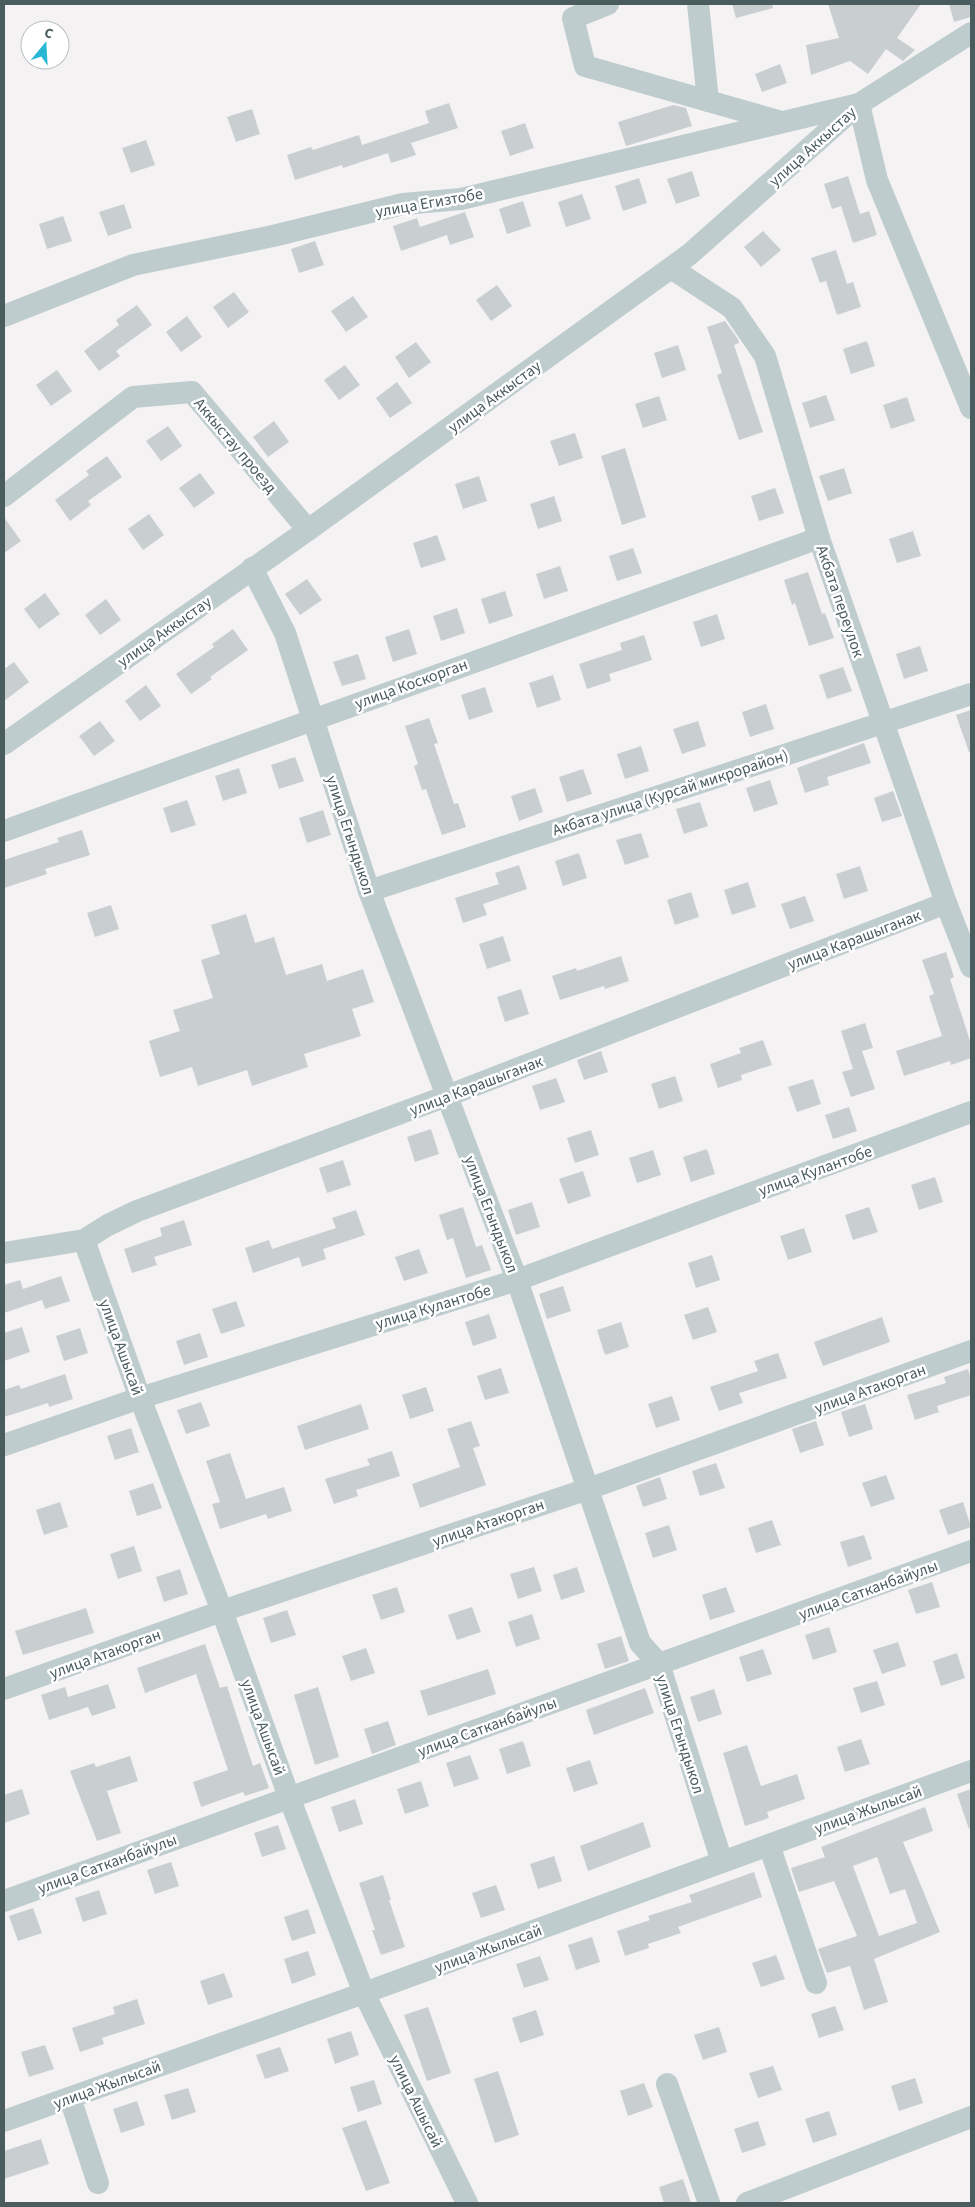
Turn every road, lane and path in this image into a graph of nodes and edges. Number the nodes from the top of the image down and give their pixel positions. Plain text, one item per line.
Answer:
1 (608, 4) edge
2 (698, 4) edge
3 (971, 33) edge
4 (708, 101) junction
5 (859, 104) junction
6 (783, 122) junction
7 (671, 268) junction
8 (5, 314) edge
9 (971, 408) edge
10 (4, 496) edge
11 (308, 530) junction
12 (819, 538) junction
13 (252, 568) junction
14 (971, 694) edge
15 (314, 718) junction
16 (883, 721) junction
17 (4, 744) edge
18 (4, 831) edge
19 (369, 891) junction
20 (946, 903) junction
21 (971, 967) edge
22 (447, 1096) junction
23 (971, 1112) edge
24 (84, 1240) junction
25 (4, 1253) edge
26 (517, 1280) junction
27 (971, 1351) edge
28 (140, 1398) junction
29 (4, 1445) edge
30 (588, 1489) junction
31 (971, 1551) edge
32 (222, 1611) junction
33 (659, 1664) junction
34 (4, 1689) edge
35 (971, 1771) edge
36 (289, 1797) junction
37 (769, 1845) junction
38 (722, 1862) junction
39 (4, 1901) edge
40 (816, 1983) dead end
41 (364, 1993) junction
42 (667, 2084) dead end
43 (70, 2098) junction
44 (971, 2117) edge
45 (4, 2121) edge
46 (98, 2183) dead end
47 (467, 2203) edge
48 (709, 2203) edge
49 (747, 2203) edge

1 - 4 street
2 - 4 street
3 - 5 street, улица Аккыстау
4 - 6 street
5 - 6 street, улица Егизтобе
5 - 7 street, улица Аккыстау
5 - 9 street
6 - 8 street, улица Егизтобе
7 - 11 street, улица Аккыстау
7 - 12 street, Акбата переулок
10 - 11 street, Аккыстау проезд
11 - 13 street, улица Аккыстау
12 - 15 street, улица Коскорган
12 - 16 street, Акбата переулок
13 - 15 street, улица Егындыкол
13 - 17 street, улица Аккыстау
14 - 16 street, Акбата улица (Курсай микрорайон)
15 - 18 street, улица Коскорган
15 - 19 street, улица Егындыкол
16 - 19 street, Акбата улица (Курсай микрорайон)
16 - 20 street, Акбата переулок
19 - 22 street, улица Егындыкол
20 - 21 street, Акбата переулок
20 - 22 street, улица Карашыганак
22 - 24 street, улица Карашыганак
22 - 26 street, улица Егындыкол
23 - 26 street, улица Кулантобе
24 - 25 street, улица Карашыганак
24 - 28 street, улица Ашысай
26 - 28 street, улица Кулантобе
26 - 30 street, улица Егындыкол
27 - 30 street, улица Атакорган
28 - 29 street, улица Кулантобе
28 - 32 street, улица Ашысай
30 - 32 street, улица Атакорган
30 - 33 street, улица Егындыкол
31 - 33 street, улица Сатканбайулы
32 - 34 street, улица Атакорган
32 - 36 street, улица Ашысай
33 - 36 street, улица Сатканбайулы
33 - 38 street, улица Егындыкол
35 - 37 street, улица Жылысай
36 - 39 street, улица Сатканбайулы
36 - 41 street, улица Ашысай
37 - 38 street, улица Жылысай
37 - 40 street
38 - 41 street, улица Жылысай
41 - 43 street, улица Жылысай
41 - 47 street, улица Ашысай
42 - 48 street
43 - 45 street, улица Жылысай
43 - 46 street
44 - 49 street

